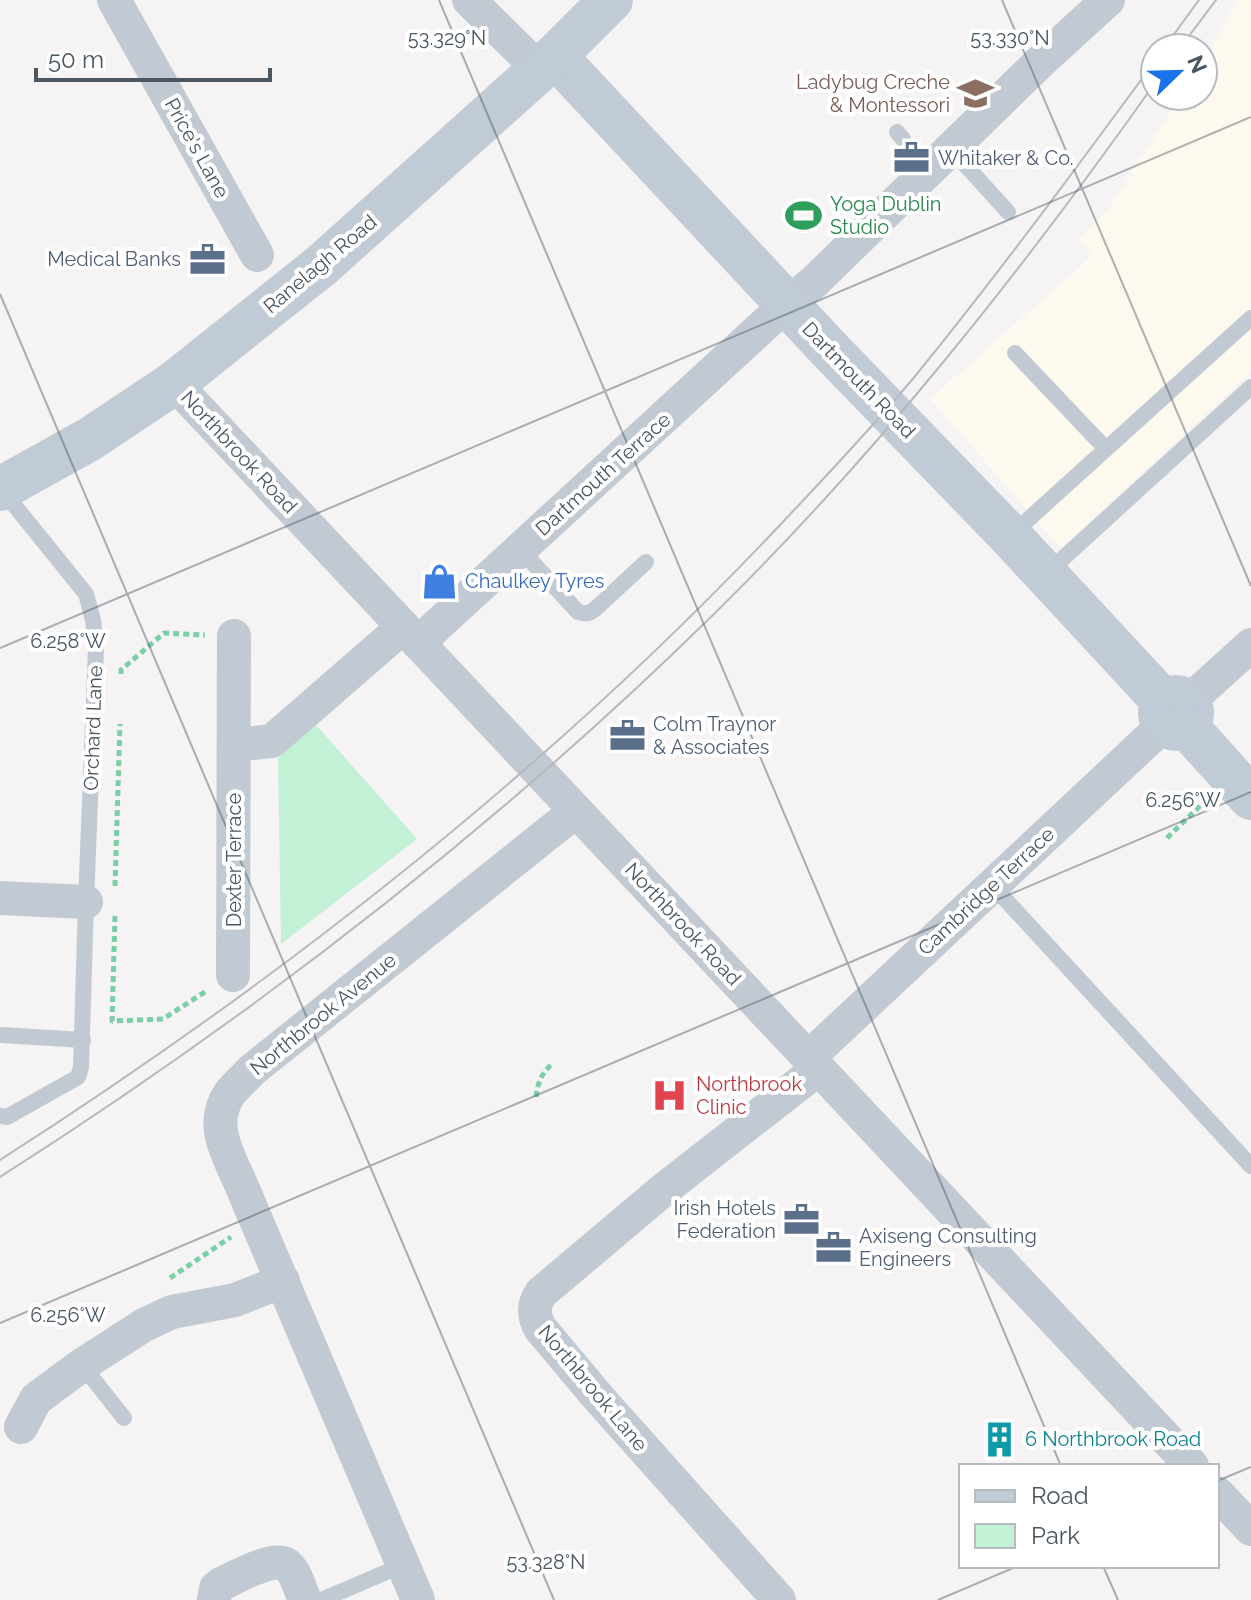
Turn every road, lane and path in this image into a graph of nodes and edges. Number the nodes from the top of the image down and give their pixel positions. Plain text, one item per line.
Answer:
1 (114, 0) edge
2 (469, 0) edge
3 (611, 0) edge
4 (1108, 0) edge
5 (547, 63) junction
6 (934, 159) junction
7 (1008, 212) dead end
8 (283, 297) junction
9 (787, 304) junction
10 (1251, 318) edge
11 (1015, 353) dead end
12 (174, 383) junction
13 (1251, 387) edge
14 (1106, 449) junction
15 (0, 488) edge
16 (1010, 536) junction
17 (520, 549) junction
18 (646, 562) dead end
19 (1046, 574) junction
20 (410, 635) junction
21 (234, 636) joint
22 (1251, 645) edge
23 (121, 686) dead end
24 (1175, 713) junction
25 (120, 718) dead end
26 (235, 745) junction
27 (1208, 797) dead end
28 (1251, 798) edge
29 (576, 811) junction
30 (1167, 838) dead end
31 (992, 885) junction
32 (0, 898) edge
33 (105, 901) junction
34 (233, 975) joint
35 (2, 1035) dead end
36 (83, 1040) junction
37 (813, 1063) junction
38 (552, 1064) dead end
39 (536, 1097) dead end
40 (0, 1116) edge
41 (1251, 1166) edge
42 (283, 1281) junction
43 (82, 1365) junction
44 (124, 1418) dead end
45 (21, 1427) dead end
46 (1190, 1464) edge
47 (1219, 1495) edge
48 (1251, 1529) edge
49 (403, 1565) junction
50 (214, 1600) edge
51 (305, 1600) edge
52 (321, 1600) edge
53 (418, 1600) edge
54 (779, 1600) edge

1 - 8 street, Price's Lane
2 - 5 street
3 - 5 street, Ranelagh Road
4 - 6 street, Dartmouth Terrace
5 - 8 street, Ranelagh Road
5 - 9 street, Dartmouth Road
6 - 7 lane
6 - 9 street, Dartmouth Terrace
8 - 12 street, Ranelagh Road
9 - 16 street, Dartmouth Road
9 - 17 street, Dartmouth Terrace
10 - 14 lane
11 - 14 lane
12 - 15 street, Ranelagh Road
12 - 20 street, Northbrook Road
13 - 19 lane
14 - 16 lane
15 - 33 lane, Orchard Lane
16 - 19 street, Dartmouth Road
17 - 18 lane
17 - 20 street, Dartmouth Terrace
19 - 24 street, Dartmouth Road
20 - 26 street
20 - 29 street, Northbrook Road
21 - 23 path
21 - 26 street, Dexter Terrace
22 - 24 street, Cambridge Terrace
24 - 28 street, Dartmouth Road
24 - 31 street, Cambridge Terrace
25 - 33 path
26 - 34 street, Dexter Terrace
27 - 30 path
29 - 37 street, Northbrook Road
29 - 42 street, Northbrook Avenue
31 - 37 street, Cambridge Terrace
31 - 41 lane
32 - 33 street
33 - 34 path
33 - 36 lane, Orchard Lane
35 - 36 lane
36 - 40 lane, Orchard Lane
37 - 46 street, Northbrook Road
37 - 54 street, Northbrook Lane
38 - 39 path
42 - 43 street
42 - 49 street, Northbrook Avenue
43 - 44 lane
43 - 45 street
47 - 48 street
49 - 52 lane
49 - 53 street, Northbrook Avenue
50 - 51 street

